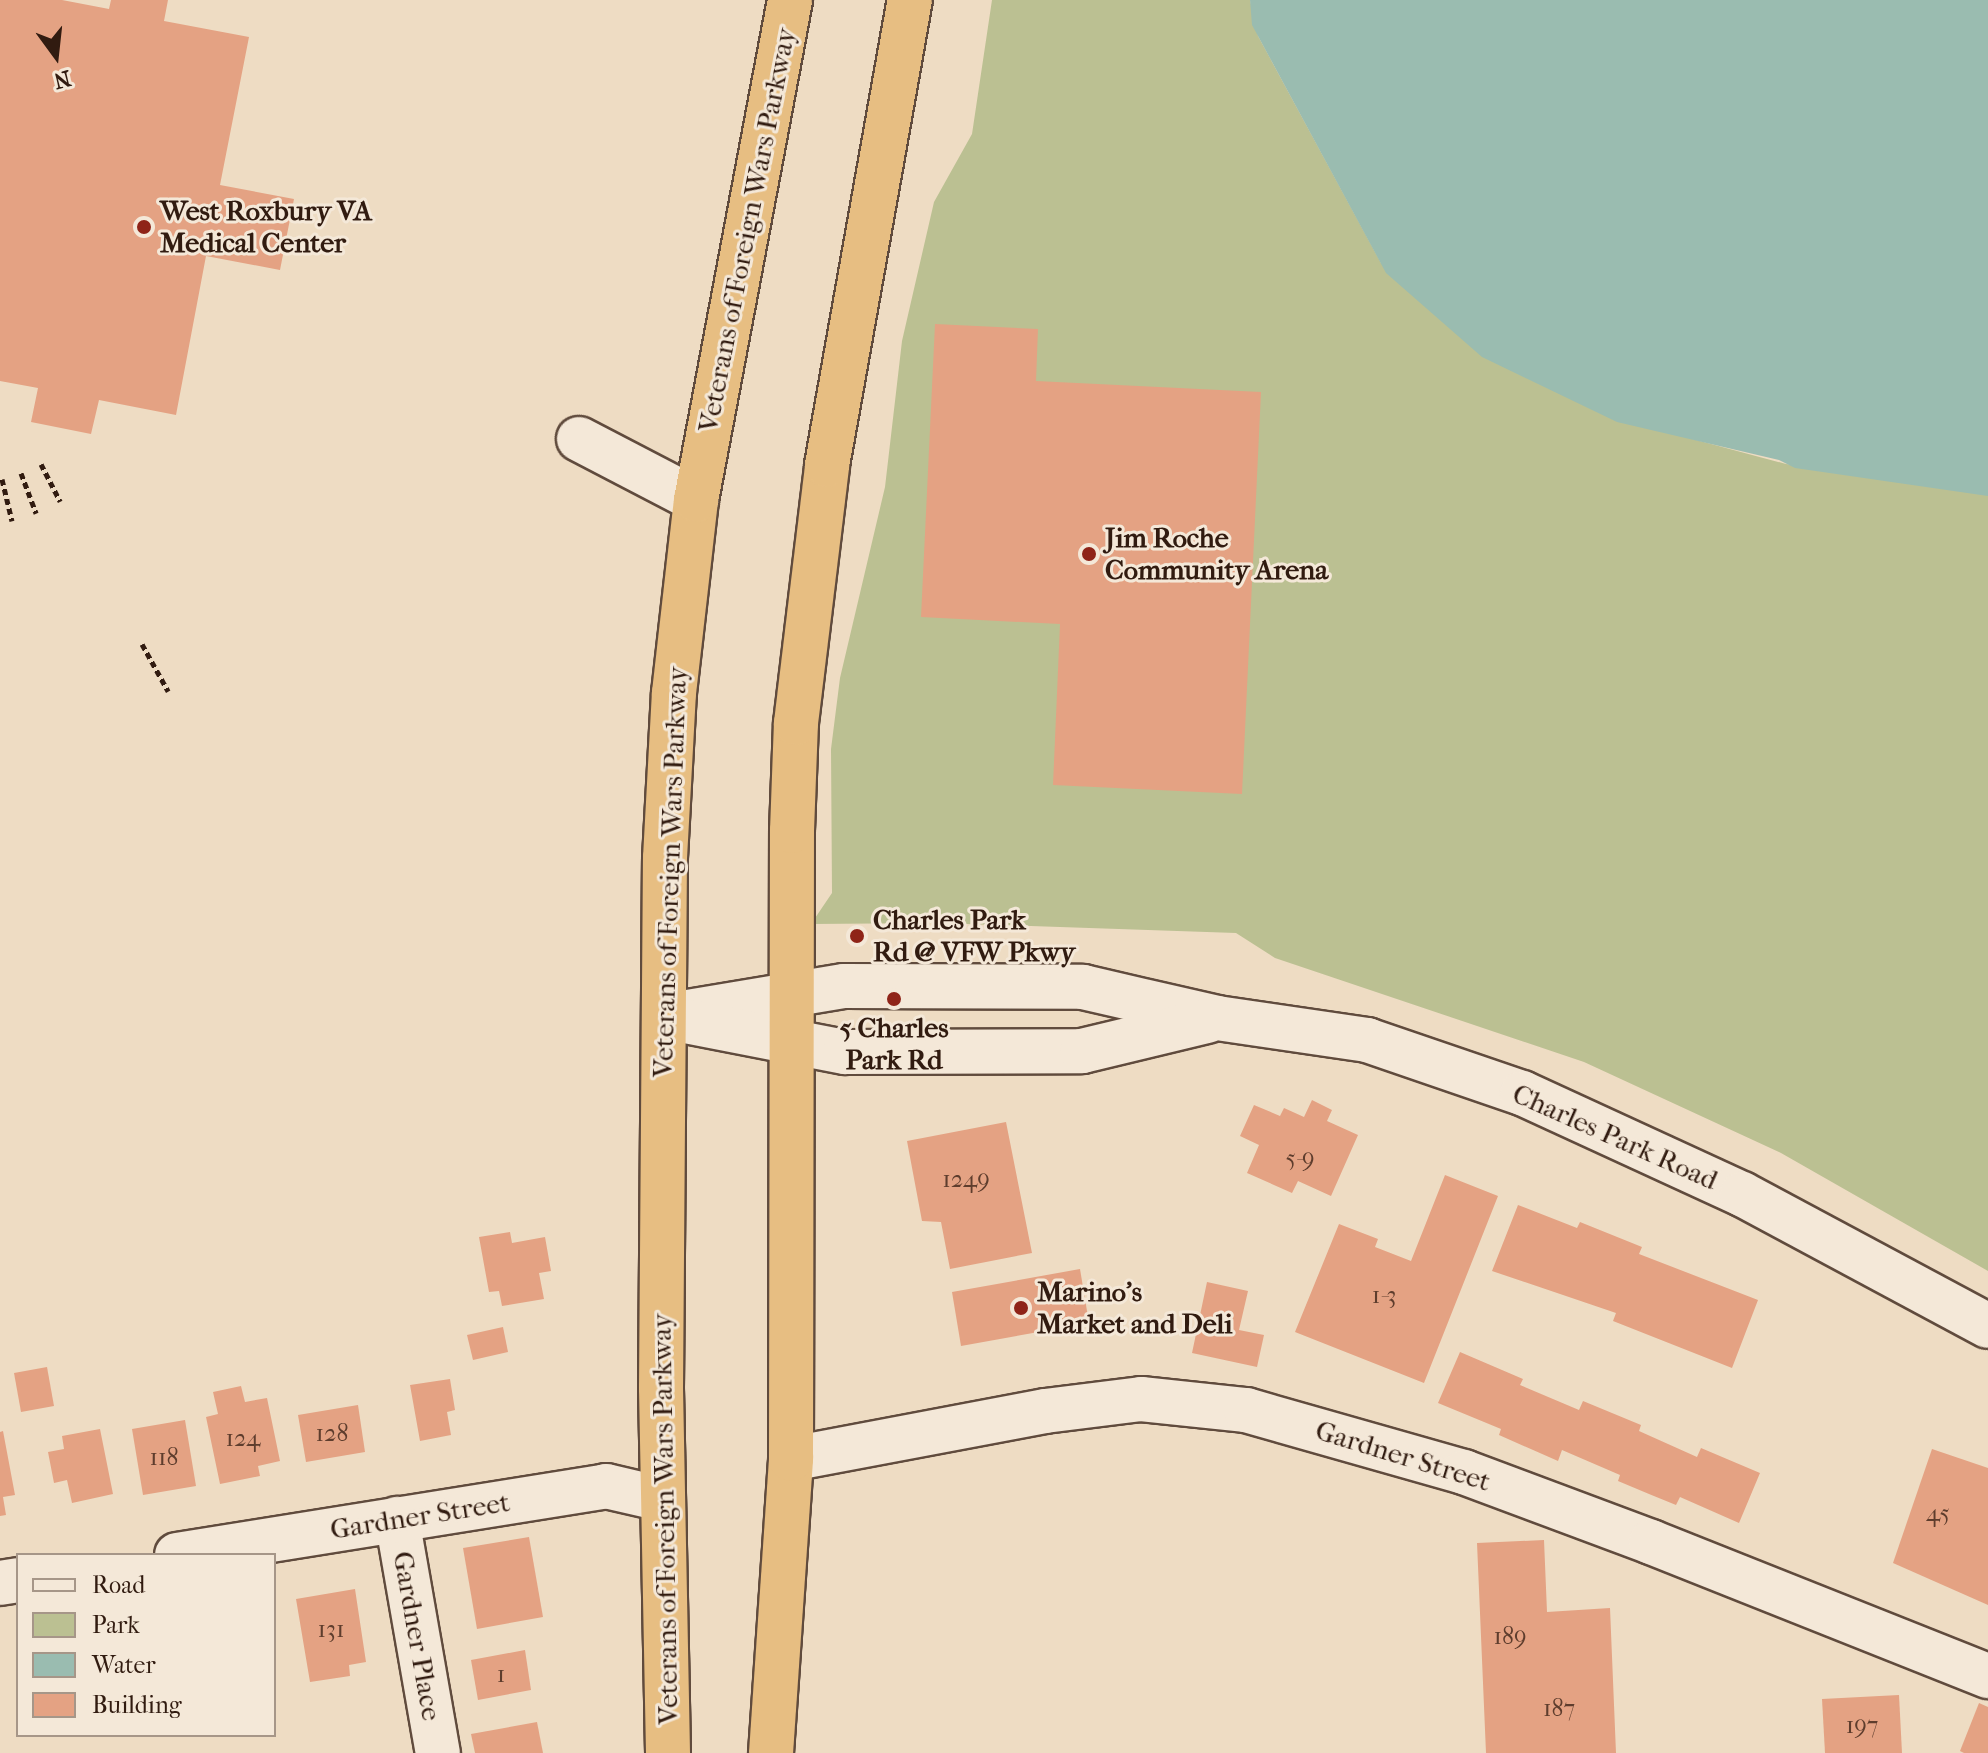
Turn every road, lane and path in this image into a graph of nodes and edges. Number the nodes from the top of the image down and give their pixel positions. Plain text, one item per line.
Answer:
1 (790, 0) edge
2 (910, 0) edge
3 (579, 439) dead end
4 (41, 464) dead end
5 (21, 473) dead end
6 (2, 479) edge
7 (696, 500) junction
8 (60, 501) dead end
9 (36, 513) dead end
10 (12, 521) dead end
11 (142, 644) dead end
12 (168, 691) dead end
13 (791, 995) junction
14 (664, 1016) junction
15 (1217, 1018) junction
16 (791, 1042) junction
17 (1988, 1326) edge
18 (791, 1459) junction
19 (662, 1499) junction
20 (397, 1519) junction
21 (189, 1553) edge
22 (1988, 1676) edge
23 (438, 1753) edge
24 (668, 1753) edge
25 (771, 1753) edge

1 - 7 highway, Veterans of Foreign Wars Parkway
2 - 13 highway
3 - 7 street
4 - 8 path
5 - 9 path
6 - 10 path
7 - 14 highway, Veterans of Foreign Wars Parkway
11 - 12 path
13 - 14 street, Charles Park Road
13 - 15 street, Charles Park Road
13 - 16 highway
14 - 16 street, Charles Park Road
14 - 19 highway, Veterans of Foreign Wars Parkway
15 - 16 street, Charles Park Road
15 - 17 street, Charles Park Road
16 - 18 highway
18 - 22 street, Gardner Street
18 - 25 highway
19 - 20 street, Gardner Street
19 - 24 highway, Veterans of Foreign Wars Parkway
20 - 21 street, Gardner Street
20 - 23 street, Gardner Place

